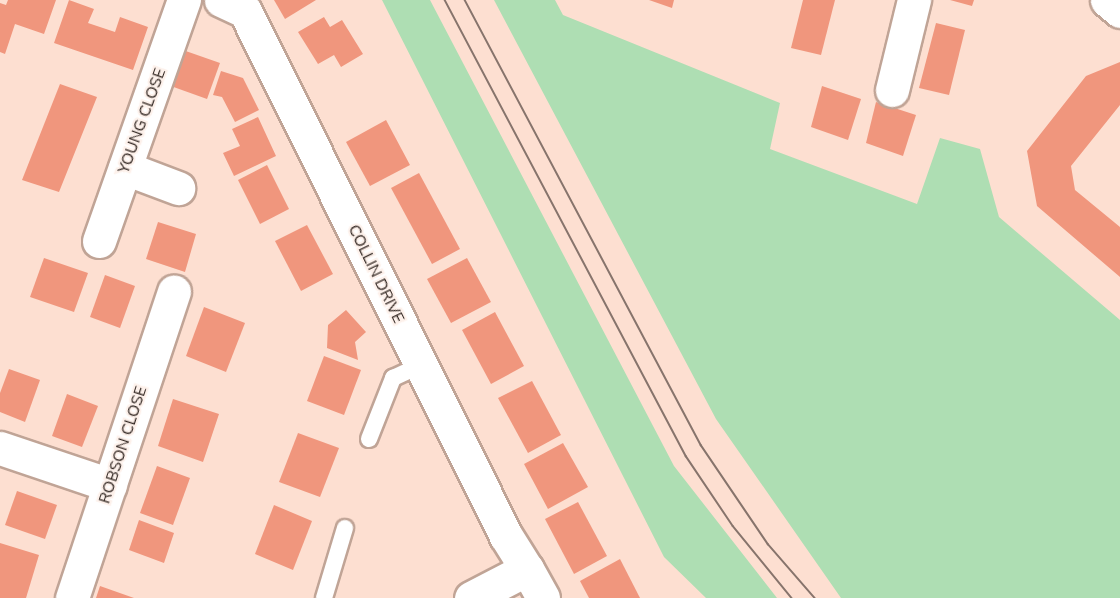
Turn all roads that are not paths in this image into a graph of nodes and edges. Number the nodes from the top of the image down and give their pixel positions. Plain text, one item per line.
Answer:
1 (184, 0) edge
2 (915, 0) edge
3 (1107, 0) edge
4 (233, 6) edge
5 (1120, 11) edge
6 (892, 90) dead end
7 (125, 168) junction
8 (178, 188) dead end
9 (99, 241) dead end
10 (174, 292) dead end
11 (421, 365) junction
12 (369, 439) dead end
13 (0, 448) edge
14 (110, 485) junction
15 (345, 528) dead end
16 (527, 569) junction
17 (72, 598) edge
18 (324, 598) edge
19 (471, 598) edge
20 (543, 598) edge

1 - 7 street, YOUNG CLOSE
2 - 6 street
3 - 5 street
4 - 11 street, COLLIN DRIVE
7 - 8 street
7 - 9 street, YOUNG CLOSE
10 - 14 street, ROBSON CLOSE
11 - 12 lane
11 - 16 street, COLLIN DRIVE
13 - 14 street
14 - 17 street, ROBSON CLOSE
15 - 18 lane
16 - 19 street
16 - 20 street, COLLIN DRIVE

